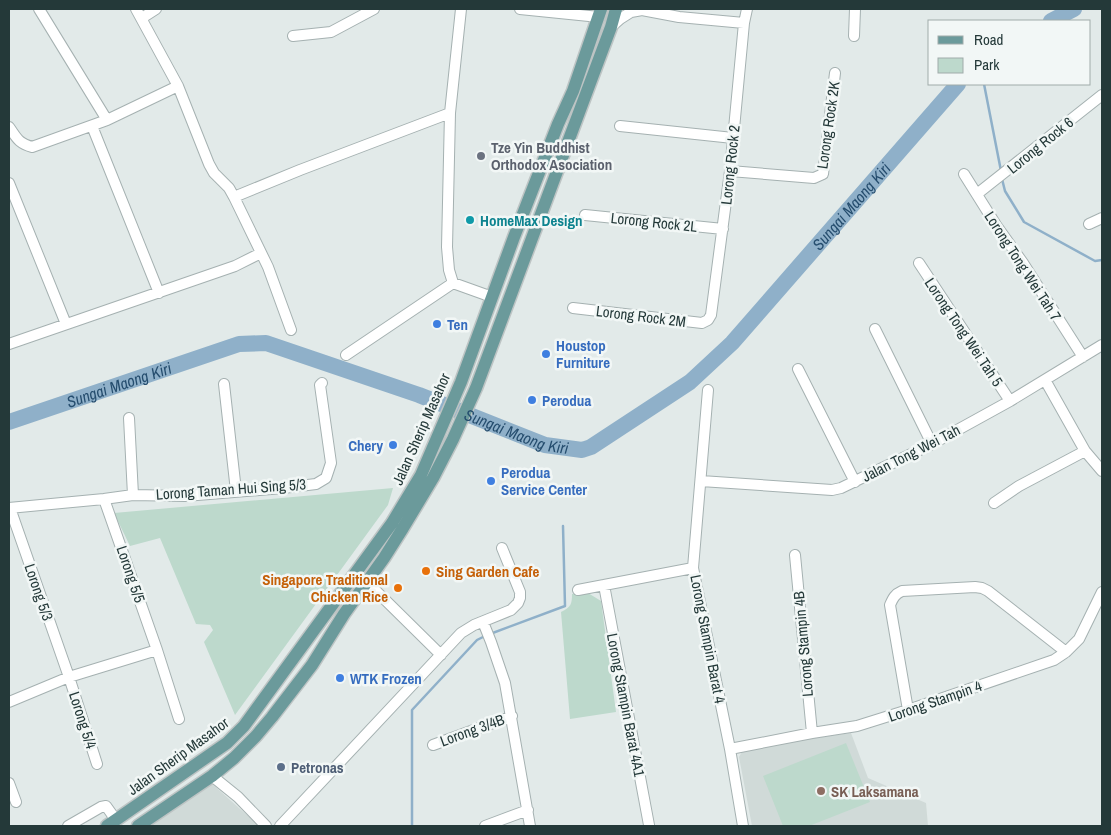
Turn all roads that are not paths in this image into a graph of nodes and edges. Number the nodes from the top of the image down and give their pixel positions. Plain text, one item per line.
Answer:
1 (39, 9) edge
2 (156, 9) edge
3 (374, 9) edge
4 (461, 9) edge
5 (520, 9) edge
6 (611, 9) edge
7 (616, 9) edge
8 (642, 9) edge
9 (747, 9) edge
10 (855, 9) edge
11 (139, 13) edge
12 (600, 13) edge
13 (744, 23) junction
14 (611, 27) junction
15 (293, 36) dead end
16 (854, 36) dead end
17 (835, 72) dead end
18 (178, 86) junction
19 (1102, 95) edge
20 (450, 113) junction
21 (107, 120) junction
22 (9, 126) edge
23 (92, 126) junction
24 (620, 126) dead end
25 (733, 138) junction
26 (730, 171) junction
27 (964, 174) dead end
28 (9, 183) edge
29 (977, 194) junction
30 (234, 197) junction
31 (585, 215) dead end
32 (1102, 218) edge
33 (1089, 224) dead end
34 (723, 229) junction
35 (261, 253) junction
36 (919, 263) dead end
37 (453, 283) junction
38 (159, 292) junction
39 (492, 297) junction
40 (573, 308) dead end
41 (708, 320) joint
42 (66, 324) junction
43 (875, 329) dead end
44 (291, 330) dead end
45 (9, 344) edge
46 (1102, 345) edge
47 (346, 355) dead end
48 (1083, 357) junction
49 (798, 369) dead end
50 (1045, 380) junction
51 (322, 383) dead end
52 (224, 384) dead end
53 (708, 390) dead end
54 (1010, 402) junction
55 (129, 418) dead end
56 (932, 444) junction
57 (1085, 451) junction
58 (1102, 471) edge
59 (701, 481) junction
60 (855, 482) junction
61 (236, 491) junction
62 (133, 495) junction
63 (104, 499) junction
64 (994, 503) dead end
65 (9, 508) edge
66 (502, 548) dead end
67 (795, 555) dead end
68 (693, 568) junction
69 (367, 582) junction
70 (604, 585) junction
71 (578, 590) dead end
72 (1102, 592) edge
73 (483, 624) junction
74 (157, 650) junction
75 (1066, 652) junction
76 (441, 655) junction
77 (69, 677) junction
78 (9, 702) edge
79 (908, 710) junction
80 (512, 716) junction
81 (179, 719) dead end
82 (812, 733) junction
83 (433, 745) dead end
84 (730, 749) junction
85 (97, 764) dead end
86 (212, 776) junction
87 (9, 783) edge
88 (16, 802) dead end
89 (528, 810) junction
90 (112, 823) edge
91 (648, 825) dead end
92 (68, 826) edge
93 (138, 826) edge
94 (266, 826) edge
95 (280, 826) edge
96 (485, 826) edge
97 (530, 826) edge
98 (743, 826) edge

1 - 21 street
2 - 11 street
3 - 15 street
4 - 20 street
5 - 12 street
6 - 12 main road
7 - 14 main road, Jalan Sherip Masahor
8 - 13 street
8 - 14 street
9 - 13 street, Lorong Rock 2
10 - 16 street
11 - 18 street
12 - 39 main road, Jalan Sherip Masahor
13 - 25 street, Lorong Rock 2
14 - 69 main road, Jalan Sherip Masahor
17 - 26 street, Lorong Rock 2K
18 - 21 street
18 - 30 street
19 - 29 street, Lorong Rock 6
20 - 30 street
20 - 37 street
21 - 23 street
22 - 23 street
23 - 38 street
24 - 25 street
25 - 26 street, Lorong Rock 2
26 - 34 street, Lorong Rock 2
27 - 29 street, Lorong Tong Wei Tah 7
28 - 42 street
29 - 48 street, Lorong Tong Wei Tah 7
30 - 35 street
31 - 34 street, Lorong Rock 2L
32 - 33 street
34 - 41 street, Lorong Rock 2
35 - 38 street
35 - 44 street
36 - 54 street, Lorong Tong Wei Tah 5
37 - 39 street
37 - 47 street
38 - 42 street
39 - 90 main road, Jalan Sherip Masahor
40 - 41 street, Lorong Rock 2M
42 - 45 street
43 - 56 street
46 - 48 street, Jalan Tong Wei Tah
48 - 50 street, Jalan Tong Wei Tah
49 - 60 street
50 - 54 street, Jalan Tong Wei Tah
50 - 57 street
51 - 61 street, Lorong Taman Hui Sing 5/3
52 - 61 street
53 - 59 street, Lorong Stampin Barat 4
54 - 56 street, Jalan Tong Wei Tah
55 - 62 street
56 - 60 street, Jalan Tong Wei Tah
57 - 58 street
57 - 64 street
59 - 60 street, Jalan Tong Wei Tah
59 - 68 street, Lorong Stampin Barat 4
61 - 62 street, Lorong Taman Hui Sing 5/3
62 - 63 street, Lorong Taman Hui Sing 5/3
63 - 65 street, Lorong Taman Hui Sing 5/3
63 - 74 street, Lorong 5/5
65 - 77 street, Lorong 5/3
66 - 73 street
67 - 82 street, Lorong Stampin 4B
68 - 70 street
68 - 84 street, Lorong Stampin Barat 4
69 - 76 street
69 - 86 main road, Jalan Sherip Masahor
70 - 71 street
70 - 91 street, Lorong Stampin Barat 4A1
72 - 75 street, Lorong Stampin 4
73 - 76 street
73 - 80 street
74 - 77 street
74 - 81 street, Lorong 5/5
75 - 79 street, Lorong Stampin 4
75 - 79 street
76 - 95 street
77 - 78 street
77 - 85 street, Lorong 5/4
79 - 82 street, Lorong Stampin 4
80 - 83 street, Lorong 3/4B
80 - 89 street
82 - 84 street, Lorong Stampin 4
84 - 98 street, Lorong Stampin Barat 4
86 - 93 main road, Jalan Sherip Masahor
86 - 94 street
87 - 88 street
89 - 96 street
89 - 97 street
90 - 92 street

